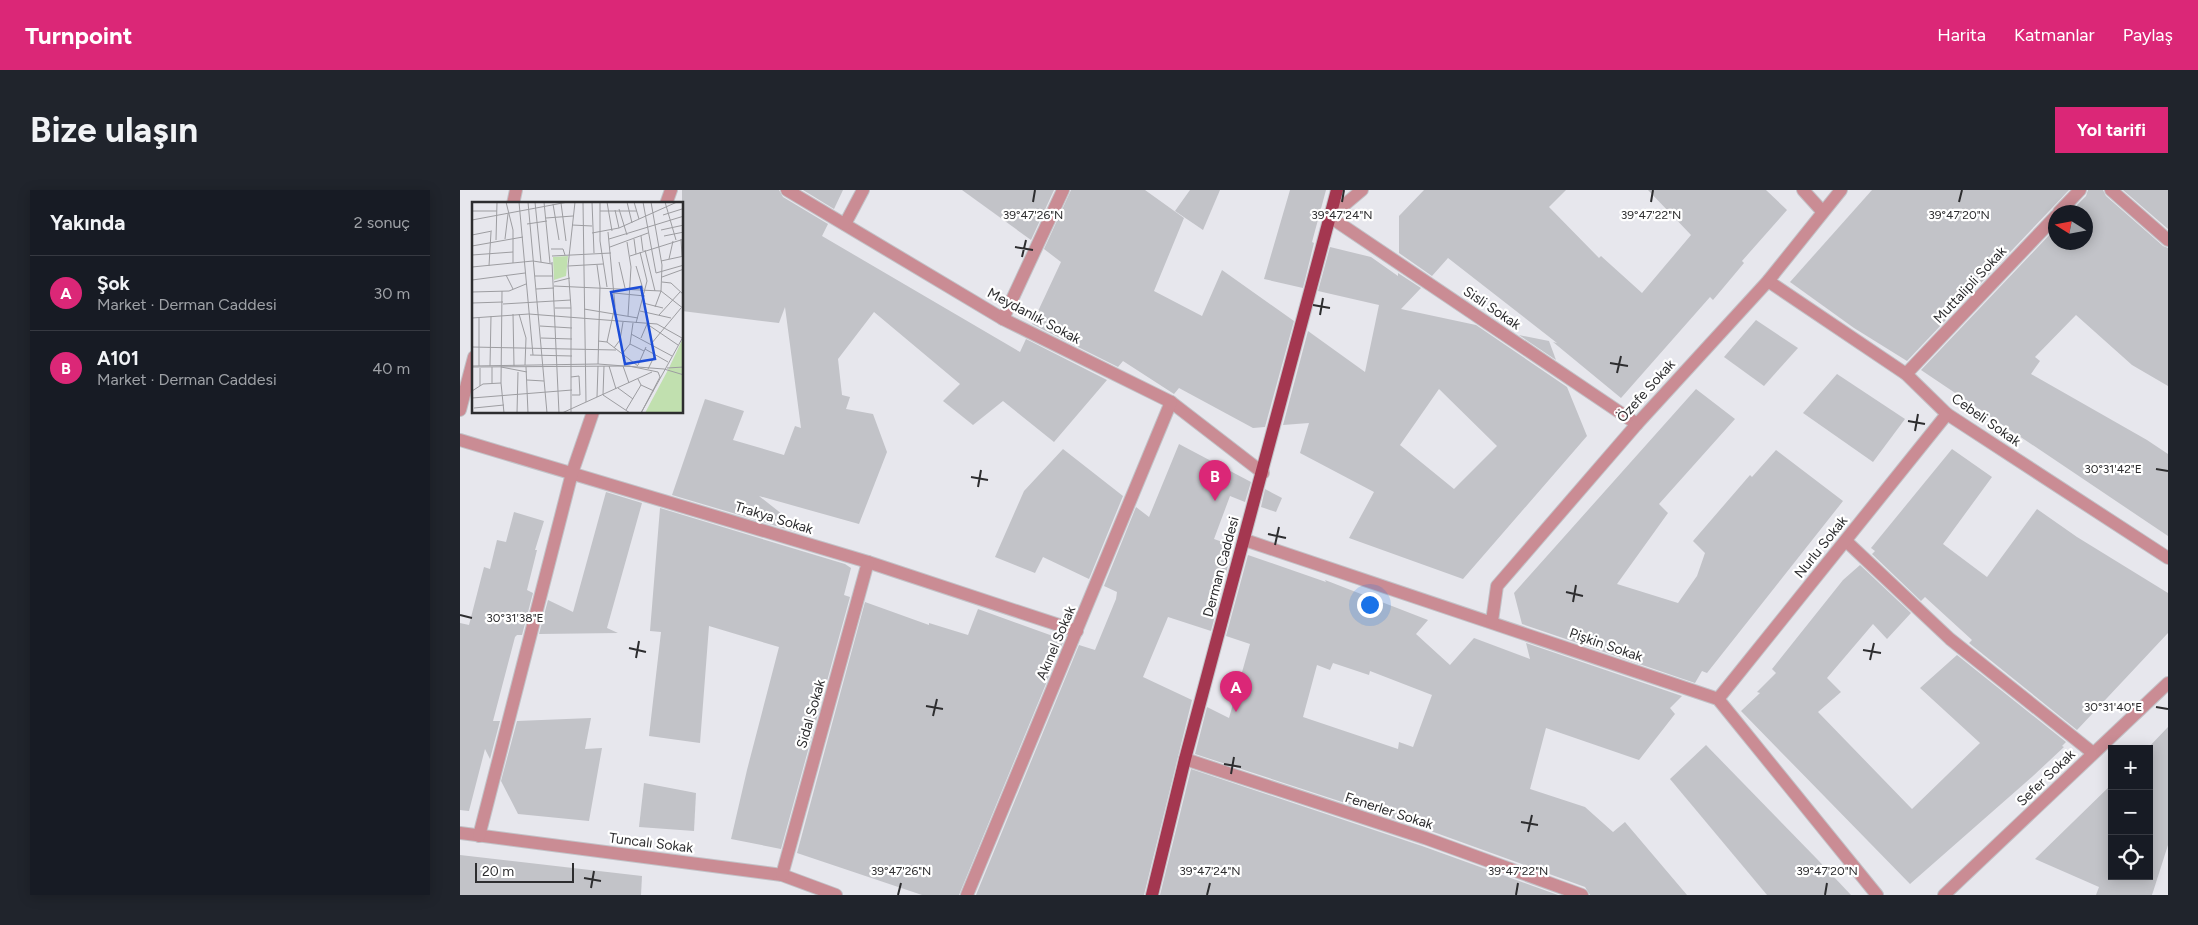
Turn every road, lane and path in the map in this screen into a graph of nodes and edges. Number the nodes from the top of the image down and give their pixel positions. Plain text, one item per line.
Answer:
1 (671, 190) edge
2 (787, 190) edge
3 (863, 190) edge
4 (1063, 190) edge
5 (1337, 190) edge
6 (1362, 190) edge
7 (1803, 190) edge
8 (1841, 190) edge
9 (2080, 190) edge
10 (2111, 190) edge
11 (667, 202) edge
12 (2065, 205) edge
13 (1822, 211) junction
14 (1330, 217) junction
15 (845, 224) junction
16 (2048, 224) edge
17 (2168, 240) edge
18 (1768, 281) junction
19 (1004, 319) junction
20 (472, 364) edge
21 (1906, 374) junction
22 (1171, 402) junction
23 (460, 410) edge
24 (593, 414) edge
25 (1946, 414) junction
26 (1637, 424) junction
27 (460, 440) edge
28 (572, 473) junction
29 (1262, 473) junction
30 (1245, 540) junction
31 (1846, 541) junction
32 (2168, 558) edge
33 (868, 562) junction
34 (1492, 621) junction
35 (1077, 631) junction
36 (2168, 683) edge
37 (1718, 699) junction
38 (2093, 753) junction
39 (1185, 759) junction
40 (460, 833) edge
41 (479, 836) junction
42 (782, 875) junction
43 (836, 895) edge
44 (966, 895) edge
45 (1152, 895) edge
46 (1582, 895) edge
47 (1877, 895) edge
48 (1944, 895) edge

1 - 11 street
2 - 15 street, Meydanlık Sokak
3 - 15 street
4 - 19 street
5 - 14 main road, Derman Caddesi
6 - 14 street
7 - 13 street
8 - 13 street, Özefe Sokak
9 - 12 street
10 - 17 street
13 - 18 street, Özefe Sokak
14 - 26 street, Sisli Sokak
14 - 29 main road, Derman Caddesi
15 - 19 street, Meydanlık Sokak
16 - 21 street, Muttalipli Sokak
18 - 21 street, Cebeli Sokak
18 - 26 street, Özefe Sokak
19 - 22 street, Meydanlık Sokak
20 - 23 street
21 - 25 street, Cebeli Sokak
22 - 29 street, Meydanlık Sokak
22 - 35 street, Akınel Sokak
24 - 28 street
25 - 31 street, Nurlu Sokak
25 - 32 street, Cebeli Sokak
26 - 34 street, Özefe Sokak
27 - 28 street, Trakya Sokak
28 - 33 street, Trakya Sokak
28 - 41 street
29 - 30 main road, Derman Caddesi
30 - 34 street, Pişkin Sokak
30 - 39 main road, Derman Caddesi
31 - 37 street, Nurlu Sokak
31 - 38 street
33 - 35 street, Trakya Sokak
33 - 42 street, Sidal Sokak
34 - 37 street, Pişkin Sokak
35 - 44 street, Akınel Sokak
36 - 38 street, Sefer Sokak
37 - 47 street
38 - 48 street, Sefer Sokak
39 - 45 main road, Derman Caddesi
39 - 46 street, Fenerler Sokak
40 - 41 street, Tuncalı Sokak
41 - 42 street, Tuncalı Sokak
42 - 43 street, Tuncalı Sokak

